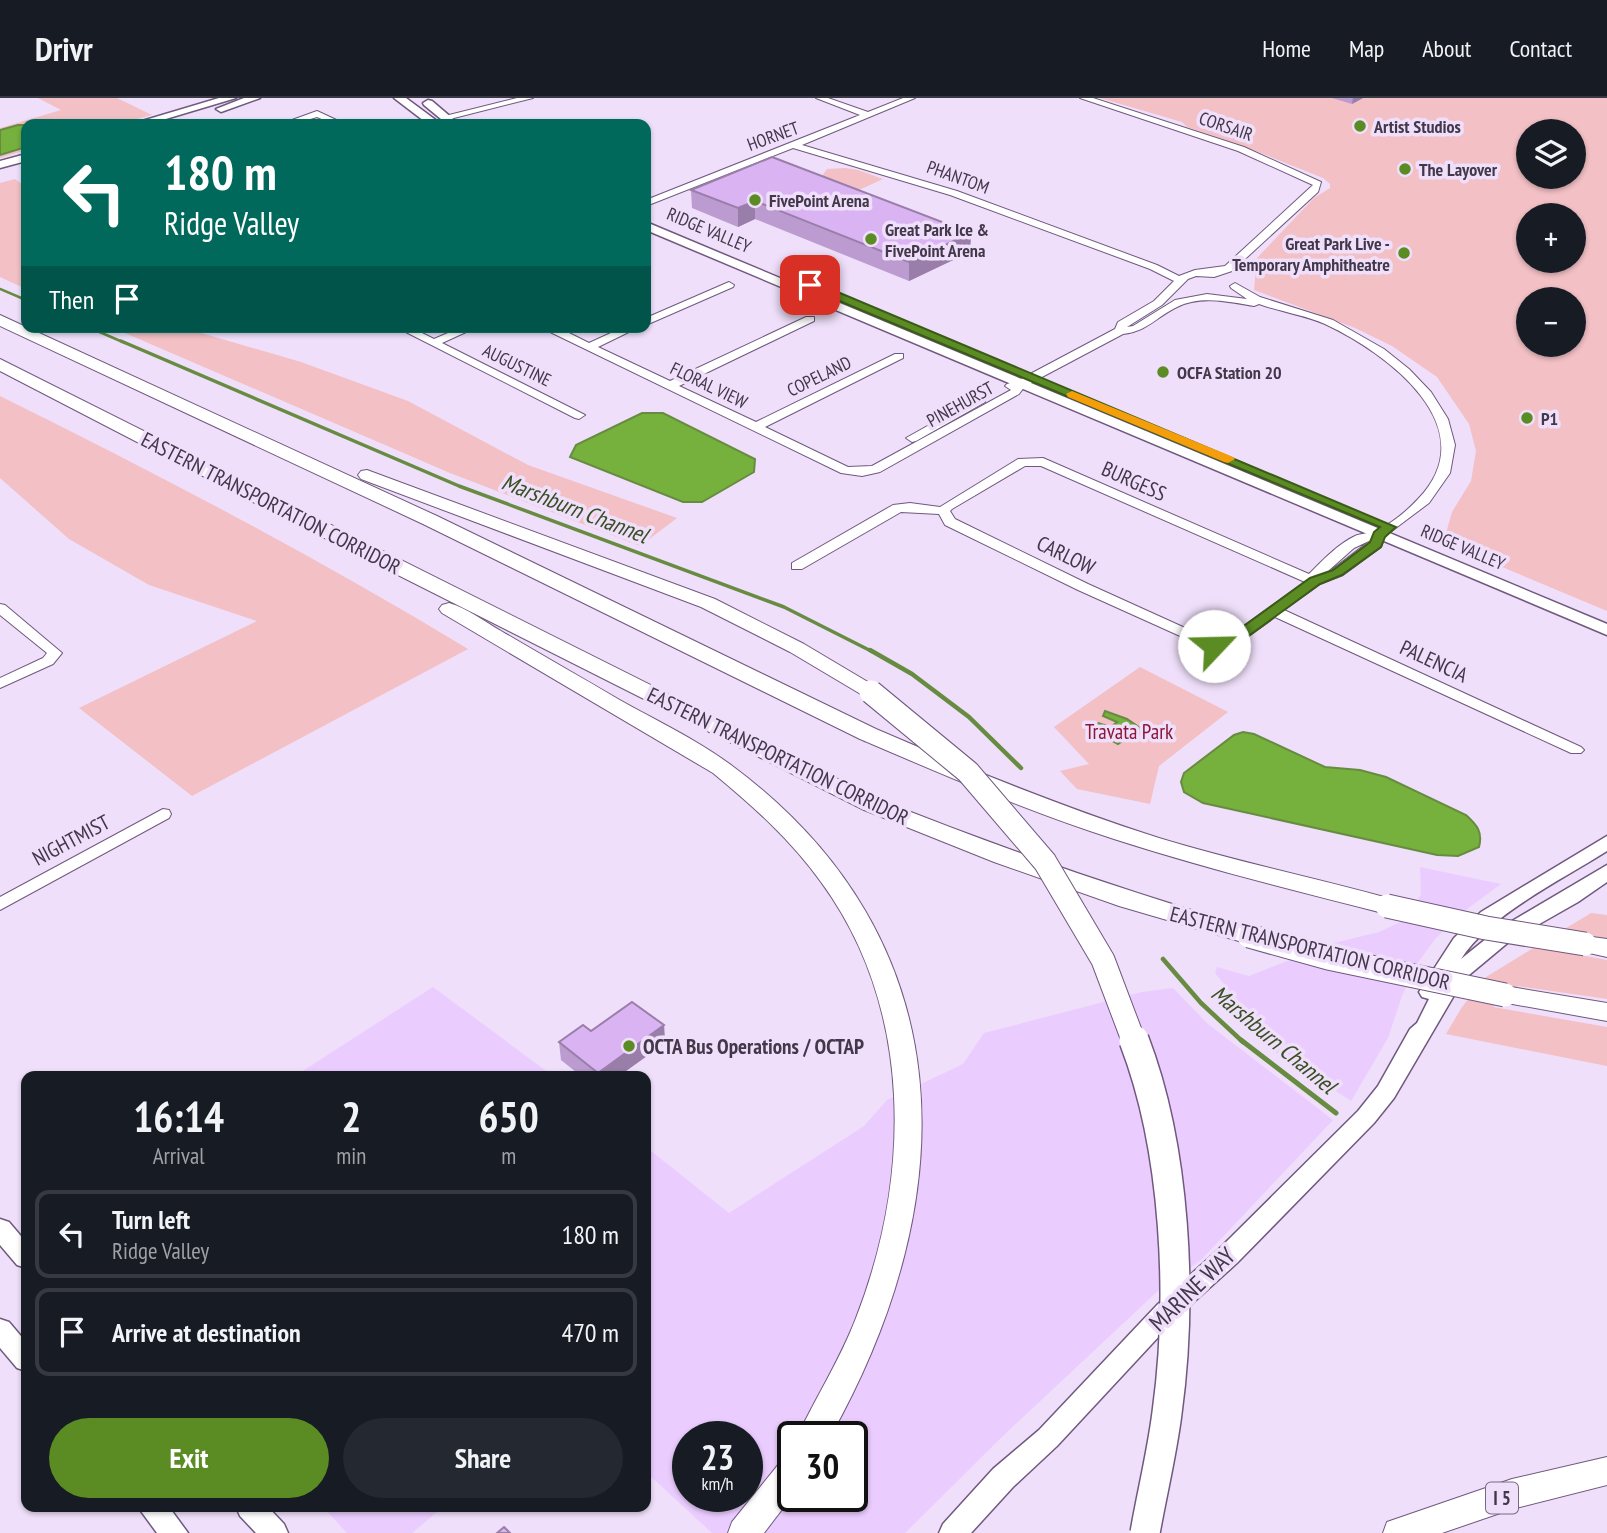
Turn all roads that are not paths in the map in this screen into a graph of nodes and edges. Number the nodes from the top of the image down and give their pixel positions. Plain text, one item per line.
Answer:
1 (232, 98) edge
2 (255, 98) edge
3 (265, 98) edge
4 (399, 98) edge
5 (421, 98) edge
6 (529, 98) edge
7 (820, 98) edge
8 (911, 98) edge
9 (1079, 99) edge
10 (224, 103) edge
11 (189, 110) junction
12 (868, 115) junction
13 (156, 119) edge
14 (180, 119) edge
15 (302, 119) edge
16 (328, 119) edge
17 (428, 119) edge
18 (447, 119) edge
19 (457, 119) edge
20 (796, 146) junction
21 (21, 159) edge
22 (0, 165) edge
23 (21, 166) edge
24 (0, 172) edge
25 (651, 201) edge
26 (651, 219) edge
27 (651, 228) edge
28 (1265, 237) junction
29 (1105, 251) junction
30 (1204, 273) junction
31 (1179, 283) junction
32 (729, 285) dead end
33 (1235, 285) junction
34 (1211, 297) junction
35 (810, 319) dead end
36 (0, 320) edge
37 (651, 320) edge
38 (1341, 329) junction
39 (21, 330) edge
40 (1120, 331) junction
41 (28, 333) edge
42 (413, 333) edge
43 (457, 333) edge
44 (560, 333) edge
45 (620, 333) edge
46 (433, 343) junction
47 (589, 347) junction
48 (899, 356) dead end
49 (0, 364) edge
50 (1027, 381) junction
51 (669, 386) junction
52 (196, 410) junction
53 (579, 415) dead end
54 (756, 427) junction
55 (856, 472) joint
56 (943, 511) junction
57 (1384, 531) junction
58 (364, 550) junction
59 (797, 566) dead end
60 (1315, 581) junction
61 (0, 608) edge
62 (1274, 611) junction
63 (1607, 617) edge
64 (1607, 630) edge
65 (0, 684) edge
66 (1576, 750) dead end
67 (163, 814) dead end
68 (1607, 842) edge
69 (1607, 872) edge
70 (0, 904) edge
71 (1249, 936) joint
72 (1596, 946) edge
73 (1607, 1012) edge
74 (1418, 1035) junction
75 (0, 1229) edge
76 (21, 1252) edge
77 (0, 1330) edge
78 (21, 1354) edge
79 (822, 1421) edge
80 (1607, 1471) edge
81 (777, 1491) edge
82 (156, 1512) edge
83 (255, 1512) edge
84 (174, 1533) edge
85 (274, 1533) edge
86 (744, 1533) edge
87 (953, 1533) edge
88 (1145, 1533) edge
89 (1399, 1533) edge

1 - 11 main road
2 - 10 main road
3 - 10 main road
4 - 17 main road
5 - 18 main road
6 - 19 street
7 - 12 street
8 - 12 street, HORNET
9 - 28 street, CORSAIR
10 - 11 main road
10 - 14 main road
11 - 13 main road
12 - 20 street, HORNET
15 - 16 street
20 - 25 street, HORNET
20 - 29 street, PHANTOM
21 - 22 main road
23 - 24 main road
26 - 50 main road, RIDGE VALLEY
27 - 50 main road, RIDGE VALLEY
28 - 30 street, CORSAIR
28 - 33 street, CORSAIR
29 - 30 street, PHANTOM
29 - 31 street, PHANTOM
30 - 31 street, CORSAIR
30 - 33 street, PHANTOM
31 - 34 street, PHANTOM
31 - 40 street
32 - 37 street
33 - 34 street
33 - 38 street
34 - 38 street
34 - 40 street
35 - 51 street
36 - 39 highway
38 - 57 street
40 - 50 street
41 - 52 highway
42 - 46 street, AUGUSTINE
43 - 46 street
44 - 47 street, FLORAL VIEW
45 - 47 street
46 - 53 street, AUGUSTINE
47 - 51 street, FLORAL VIEW
48 - 54 street, COPELAND
49 - 58 highway, EASTERN TRANSPORTATION CORRIDOR
50 - 55 street, PINEHURST
50 - 57 main road, RIDGE VALLEY
51 - 54 street, FLORAL VIEW
52 - 72 highway, bridge
52 - 88 highway, bridge
54 - 55 street, FLORAL VIEW
56 - 59 street
56 - 60 street, BURGESS
56 - 62 street, CARLOW
57 - 60 street, CARLOW
57 - 63 main road, RIDGE VALLEY
57 - 64 main road, RIDGE VALLEY
58 - 71 highway, EASTERN TRANSPORTATION CORRIDOR
58 - 79 highway
60 - 62 street, CARLOW
61 - 65 street
62 - 66 street, PALENCIA
67 - 70 street, NIGHTMIST
68 - 74 main road, MARINE WAY
69 - 74 main road, MARINE WAY
71 - 73 highway, EASTERN TRANSPORTATION CORRIDOR, bridge
74 - 87 main road, MARINE WAY
75 - 76 main road
77 - 78 main road
80 - 89 highway, I 5
81 - 86 highway
82 - 84 main road
83 - 85 main road

